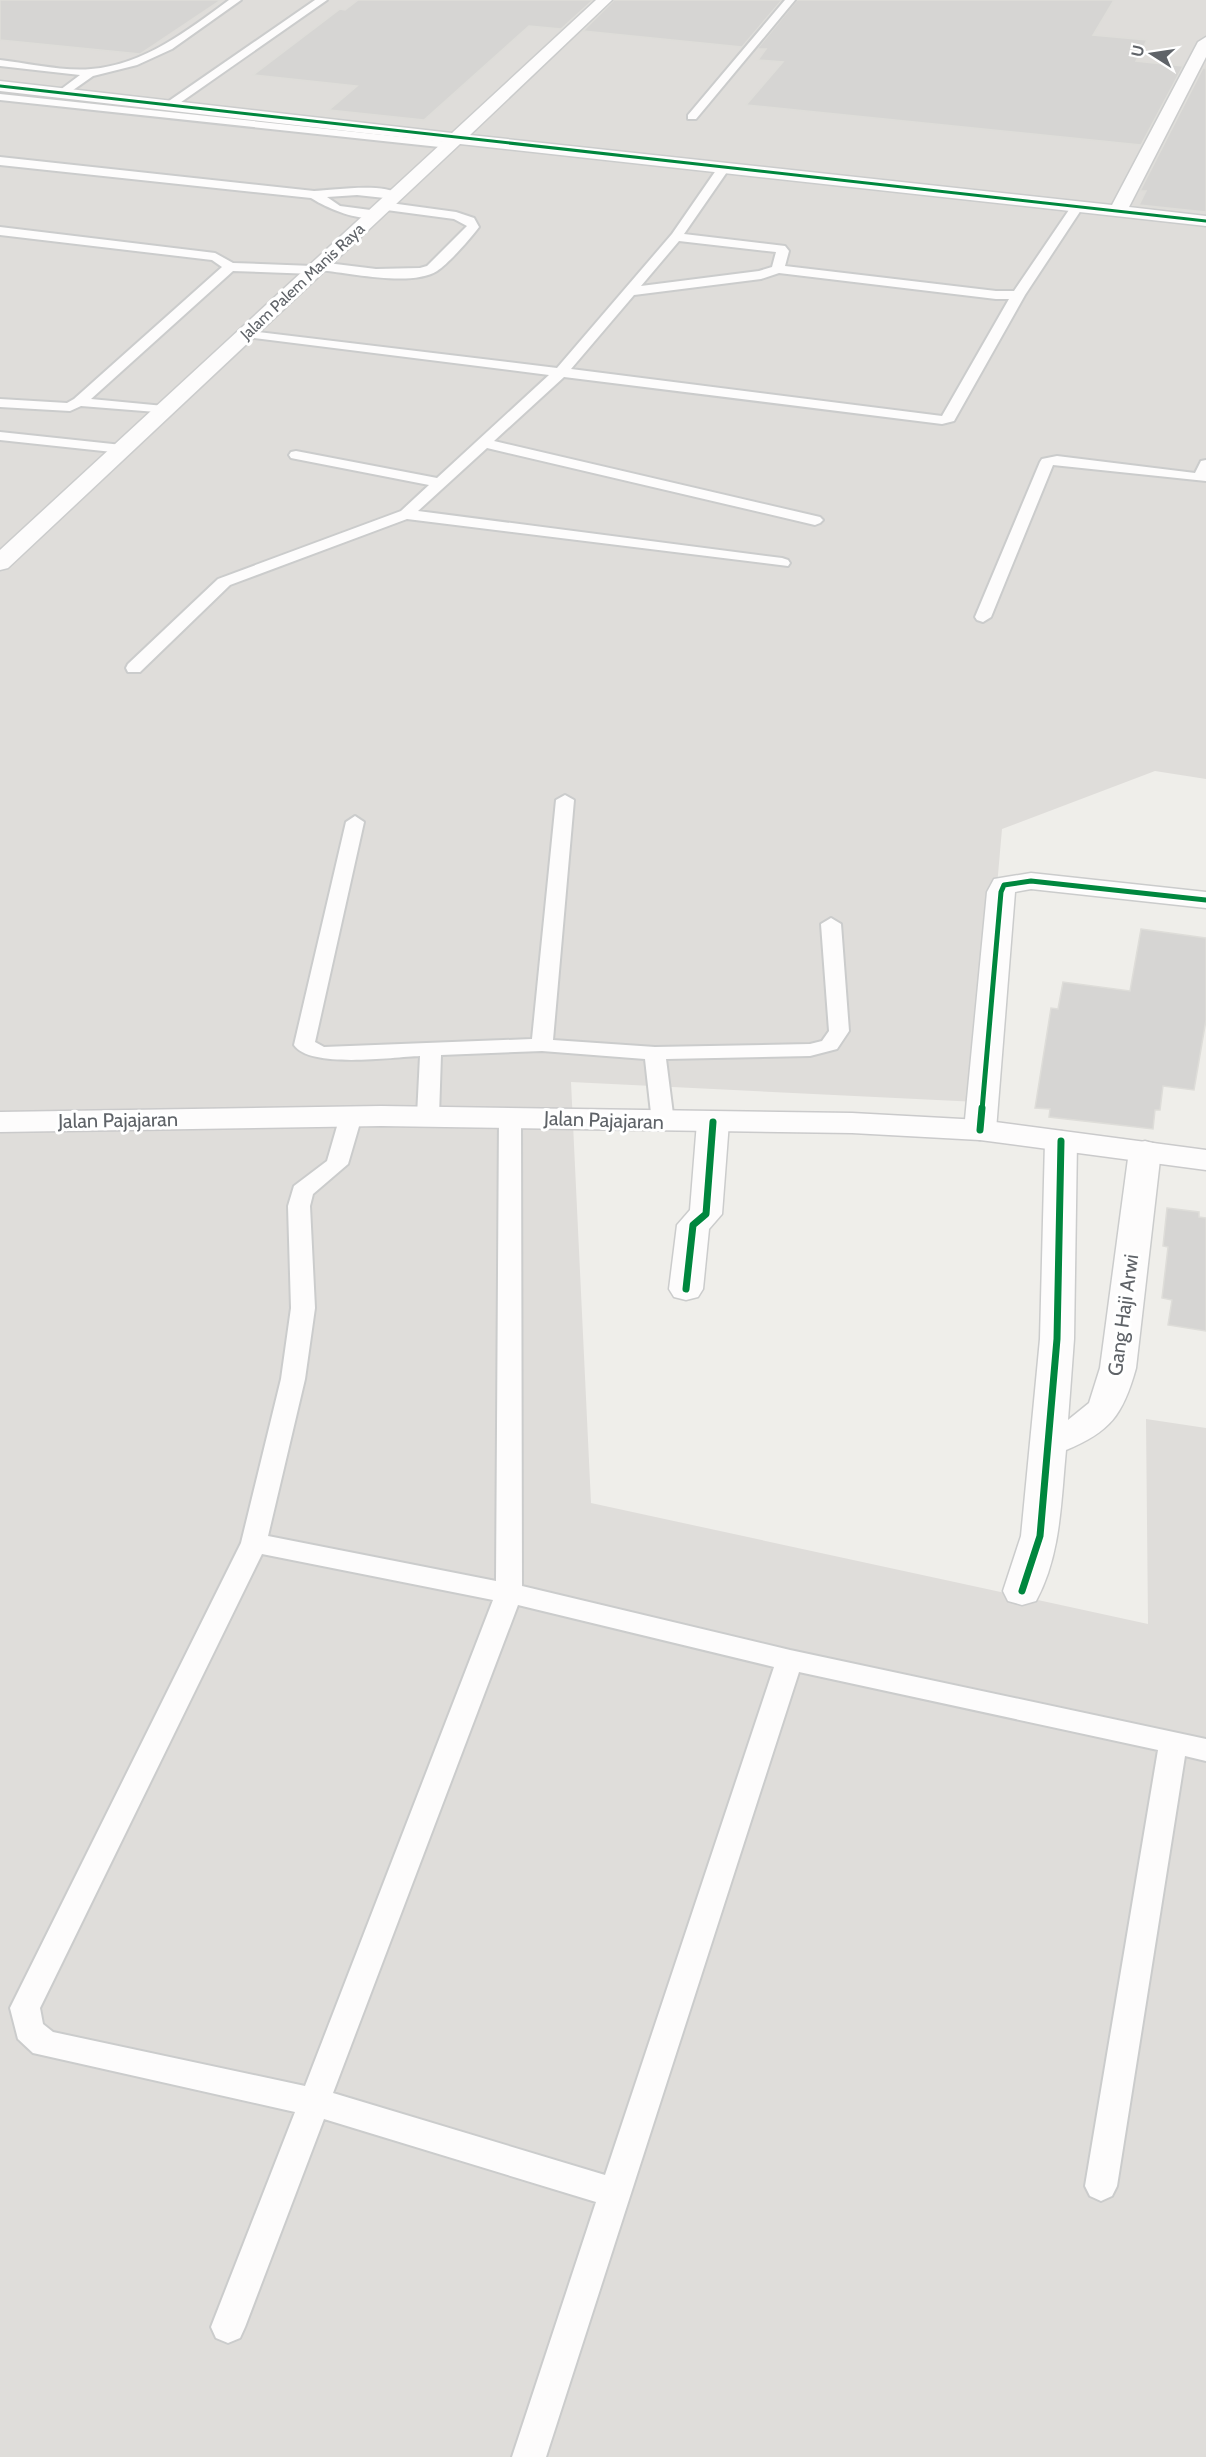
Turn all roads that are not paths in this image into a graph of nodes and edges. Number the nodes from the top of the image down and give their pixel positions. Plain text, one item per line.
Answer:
1 (236, 0) edge
2 (322, 0) edge
3 (605, 0) edge
4 (790, 0) edge
5 (1206, 42) edge
6 (0, 63) edge
7 (90, 73) junction
8 (0, 86) edge
9 (62, 93) junction
10 (0, 97) edge
11 (170, 105) junction
12 (692, 117) dead end
13 (453, 142) junction
14 (0, 161) edge
15 (723, 169) junction
16 (314, 195) junction
17 (384, 205) junction
18 (1077, 207) junction
19 (1118, 211) junction
20 (1206, 221) edge
21 (0, 231) edge
22 (676, 237) junction
23 (230, 267) junction
24 (316, 268) junction
25 (778, 269) junction
26 (631, 291) junction
27 (1018, 295) junction
28 (246, 333) junction
29 (562, 371) junction
30 (79, 402) junction
31 (0, 403) edge
32 (164, 410) junction
33 (0, 436) edge
34 (485, 443) junction
35 (122, 449) junction
36 (296, 455) dead end
37 (1204, 473) edge
38 (440, 483) junction
39 (406, 514) junction
40 (815, 520) dead end
41 (0, 563) edge
42 (782, 563) dead end
43 (983, 617) dead end
44 (134, 668) dead end
45 (565, 800) dead end
46 (355, 822) dead end
47 (1206, 900) edge
48 (831, 924) dead end
49 (542, 1045) junction
50 (431, 1049) junction
51 (655, 1053) junction
52 (351, 1116) junction
53 (428, 1116) junction
54 (510, 1117) junction
55 (0, 1122) edge
56 (663, 1122) junction
57 (713, 1122) junction
58 (980, 1130) junction
59 (1061, 1142) junction
60 (1145, 1151) junction
61 (1206, 1160) edge
62 (686, 1289) dead end
63 (1046, 1444) junction
64 (254, 1543) junction
65 (1022, 1591) dead end
66 (509, 1593) junction
67 (790, 1660) junction
68 (1173, 1742) junction
69 (1206, 1749) edge
70 (315, 2102) junction
71 (1101, 2186) dead end
72 (616, 2193) junction
73 (228, 2327) dead end
74 (529, 2457) edge

1 - 7 lane
2 - 11 lane
3 - 13 street, Jalam Palem Manis Raya
4 - 12 lane
5 - 19 street
6 - 7 lane
7 - 9 lane
8 - 9 street
9 - 11 street
10 - 13 lane
11 - 13 street
13 - 15 street
13 - 17 street, Jalam Palem Manis Raya
14 - 16 lane
15 - 18 street
15 - 22 lane
16 - 17 lane
16 - 17 lane
17 - 24 street, Jalam Palem Manis Raya
17 - 24 lane
18 - 19 street
18 - 27 lane
19 - 20 street
21 - 23 lane
22 - 25 lane
22 - 26 lane
23 - 24 lane
23 - 30 lane
24 - 28 street, Jalam Palem Manis Raya
25 - 26 lane
25 - 27 lane
26 - 29 lane
27 - 29 lane
28 - 29 lane
28 - 32 street, Jalam Palem Manis Raya
29 - 34 lane
30 - 31 lane
30 - 32 lane
32 - 35 street, Jalam Palem Manis Raya
33 - 35 lane
34 - 38 lane
34 - 40 lane
35 - 41 street, Jalam Palem Manis Raya
36 - 38 lane
37 - 43 lane
38 - 39 lane
39 - 42 lane
39 - 44 lane
45 - 49 lane
46 - 50 lane
47 - 58 street
48 - 51 lane
49 - 50 lane
49 - 51 lane
50 - 53 lane
51 - 56 lane
52 - 53 street, Jalan Pajajaran
52 - 55 street, Jalan Pajajaran
52 - 64 lane
53 - 54 street, Jalan Pajajaran
54 - 56 street, Jalan Pajajaran
54 - 66 lane
56 - 57 street, Jalan Pajajaran
57 - 58 street, Jalan Pajajaran
57 - 62 street
58 - 59 street, Jalan Pajajaran
59 - 60 street, Jalan Pajajaran
59 - 63 street
60 - 61 street, Jalan Pajajaran
60 - 63 street, Gang Haji Arwi
63 - 65 street
64 - 66 lane
64 - 70 lane
66 - 67 lane
66 - 70 lane
67 - 68 lane
67 - 72 lane
68 - 69 lane
68 - 71 lane
70 - 72 lane
70 - 73 lane
72 - 74 lane

